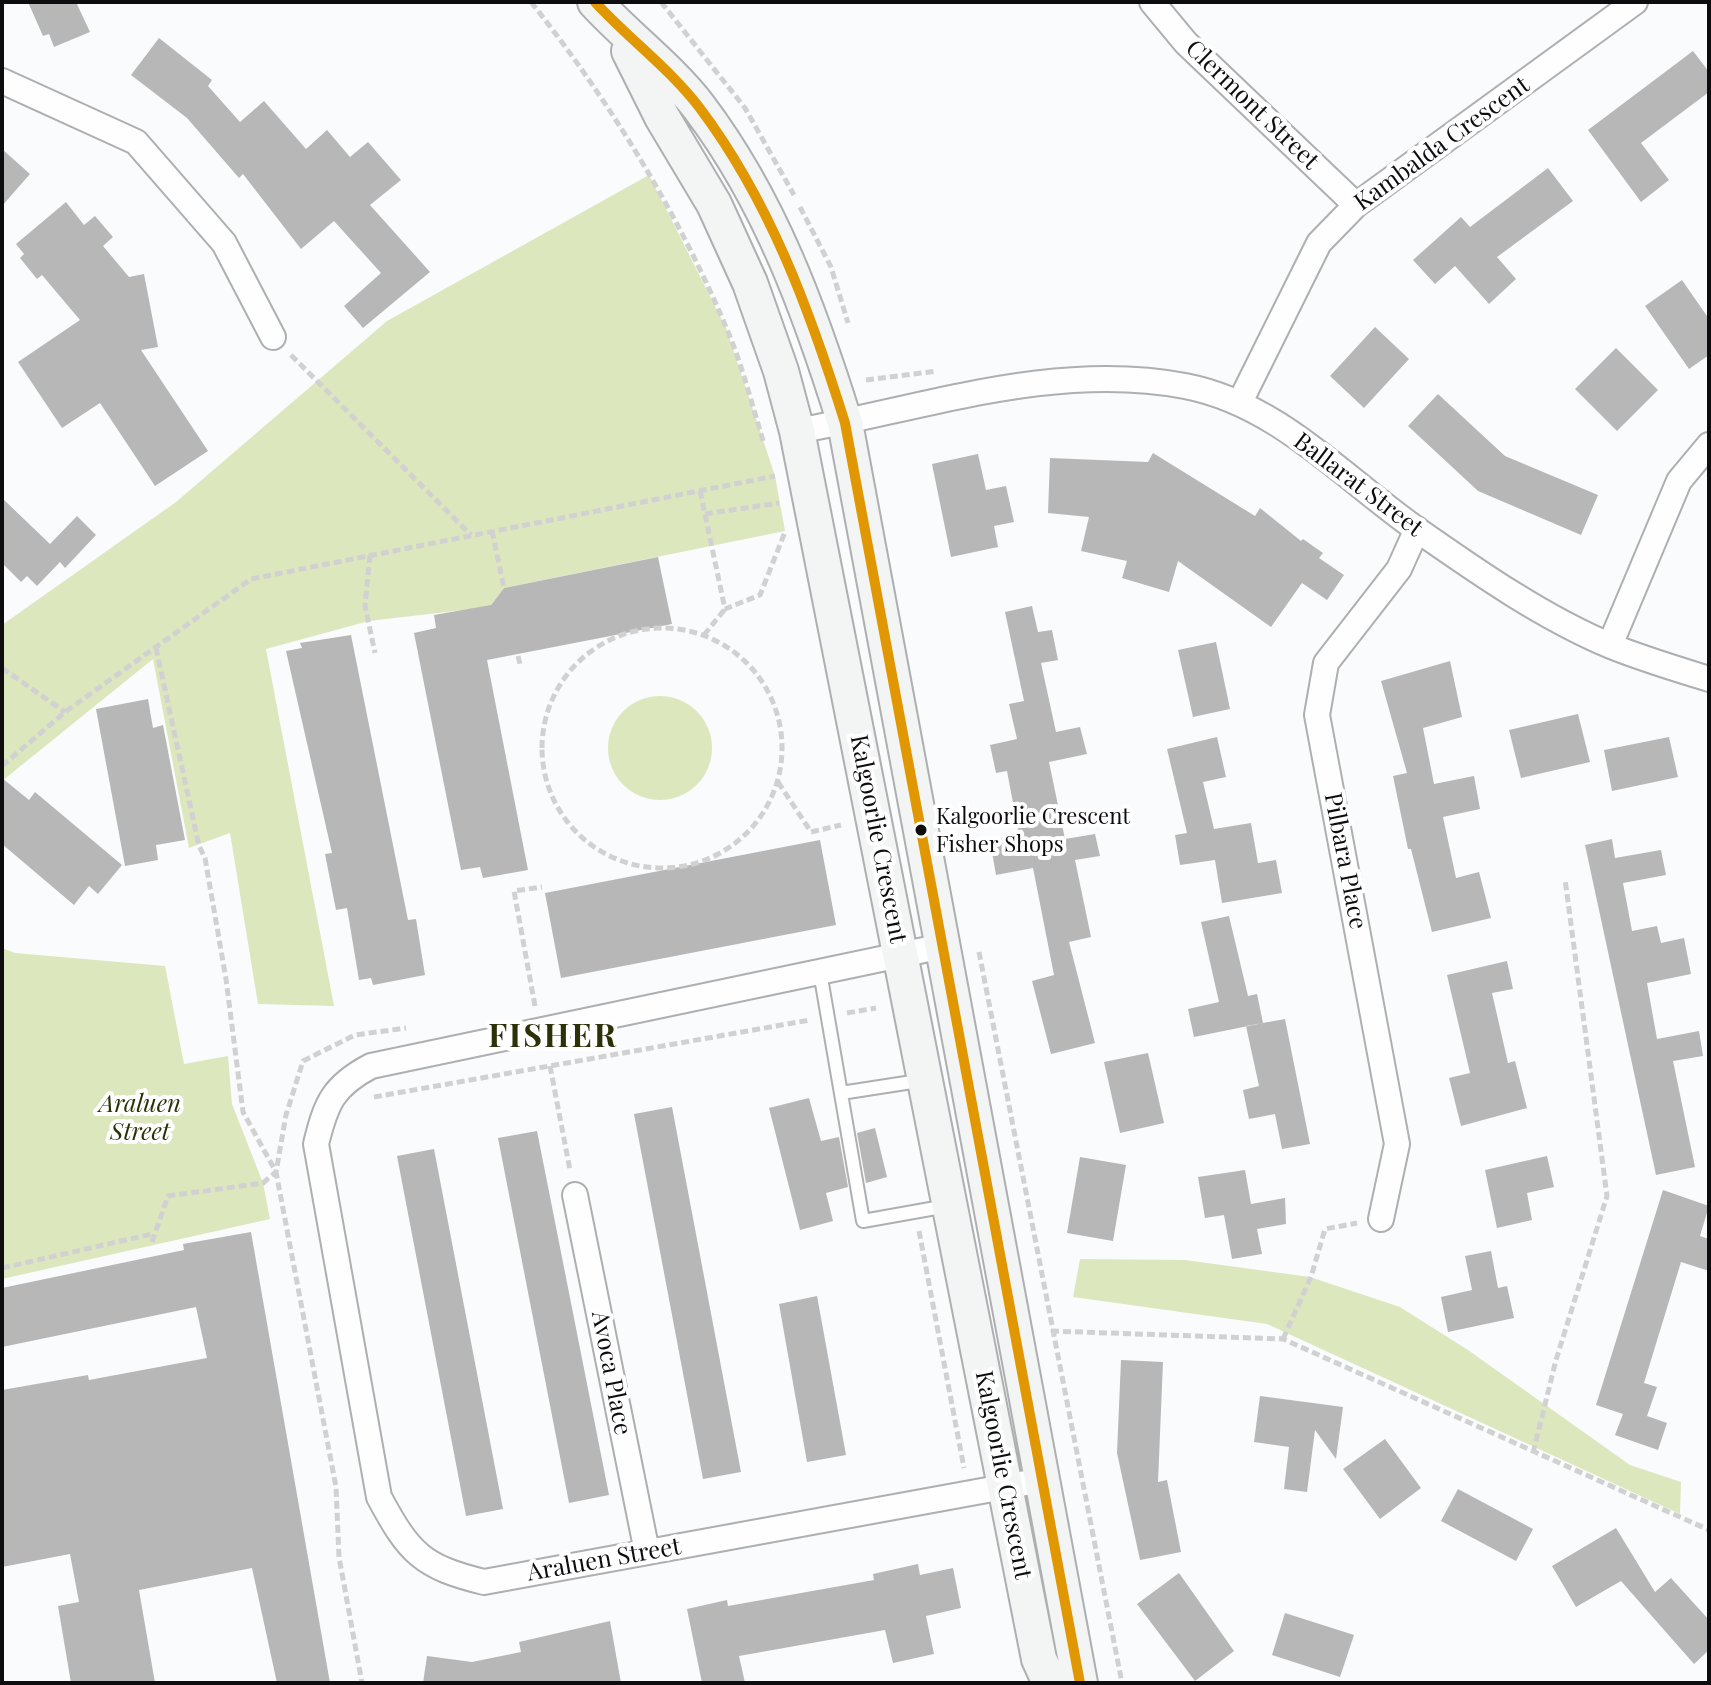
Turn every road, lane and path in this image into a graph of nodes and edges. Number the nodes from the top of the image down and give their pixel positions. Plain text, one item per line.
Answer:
1 (531, 2) edge
2 (1152, 2) edge
3 (1635, 2) edge
4 (606, 14) edge
5 (2, 81) edge
6 (1356, 205) junction
7 (273, 337) joint
8 (940, 370) dead end
9 (866, 380) dead end
10 (1240, 402) junction
11 (845, 423) junction
12 (797, 431) junction
13 (1709, 445) edge
14 (765, 446) dead end
15 (770, 461) dead end
16 (700, 491) junction
17 (780, 502) dead end
18 (705, 514) junction
19 (1417, 529) junction
20 (492, 531) junction
21 (785, 531) dead end
22 (472, 535) junction
23 (370, 555) junction
24 (504, 588) dead end
25 (725, 609) junction
26 (704, 635) junction
27 (1610, 645) junction
28 (156, 648) junction
29 (375, 653) dead end
30 (518, 656) dead end
31 (520, 664) dead end
32 (2, 668) edge
33 (1709, 679) edge
34 (65, 712) junction
35 (2, 766) edge
36 (777, 781) junction
37 (841, 825) dead end
38 (1565, 879) dead end
39 (542, 887) dead end
40 (978, 944) dead end
41 (943, 946) junction
42 (901, 955) junction
43 (820, 972) junction
44 (535, 1006) dead end
45 (876, 1008) dead end
46 (828, 1017) junction
47 (550, 1066) junction
48 (925, 1079) junction
49 (337, 1088) junction
50 (841, 1093) junction
51 (263, 1183) dead end
52 (575, 1195) joint
53 (950, 1206) junction
54 (1381, 1219) joint
55 (152, 1234) junction
56 (152, 1242) dead end
57 (2, 1268) edge
58 (1054, 1330) junction
59 (1016, 1338) junction
60 (1283, 1339) junction
61 (977, 1345) junction
62 (942, 1352) dead end
63 (1533, 1453) junction
64 (1042, 1480) junction
65 (1005, 1487) junction
66 (1709, 1530) edge
67 (647, 1552) junction
68 (362, 1683) edge
69 (1050, 1683) edge
70 (1080, 1683) edge
71 (1122, 1683) edge

1 - 14 path
2 - 6 street, Clermont Street
3 - 6 street, Kambalda Crescent
4 - 11 street, Kalgoorlie Crescent
4 - 12 street, Kalgoorlie Crescent
5 - 7 street
6 - 10 street, Kambalda Crescent
7 - 22 path
8 - 9 path
10 - 11 street, Ballarat Street
10 - 19 street, Ballarat Street
11 - 12 street, Ballarat Street
11 - 41 street, Kalgoorlie Crescent
12 - 42 street, Kalgoorlie Crescent
13 - 27 street
15 - 16 path
16 - 18 path
16 - 20 path
17 - 18 path
18 - 25 path
19 - 27 street, Ballarat Street
19 - 54 street, Pilbara Place
20 - 22 path
20 - 24 path
21 - 25 path
22 - 23 path
23 - 28 path
23 - 29 path
25 - 26 path
26 - 36 path
26 - 36 path
27 - 33 street, Ballarat Street
28 - 34 path
28 - 68 path
30 - 31 path
32 - 34 path
34 - 35 path
36 - 37 path
38 - 63 path
39 - 44 path
40 - 58 path
41 - 42 street
41 - 59 street, Kalgoorlie Crescent
42 - 43 street
42 - 48 street, Kalgoorlie Crescent
43 - 46 lane
43 - 49 street
45 - 46 path
46 - 47 path
46 - 50 lane
47 - 49 path
47 - 52 path
48 - 50 lane
48 - 53 street, Kalgoorlie Crescent
49 - 67 street, Araluen Street
50 - 53 lane
51 - 55 path
52 - 67 street, Avoca Place
53 - 61 street, Kalgoorlie Crescent
54 - 60 path
55 - 56 path
55 - 57 path
58 - 59 path
58 - 60 path
58 - 71 path
59 - 64 street, Kalgoorlie Crescent
60 - 63 path
61 - 62 path
61 - 65 street, Kalgoorlie Crescent
63 - 66 path
64 - 65 street, Araluen Street
64 - 70 street, Kalgoorlie Crescent
65 - 67 street, Araluen Street
65 - 69 street, Kalgoorlie Crescent

